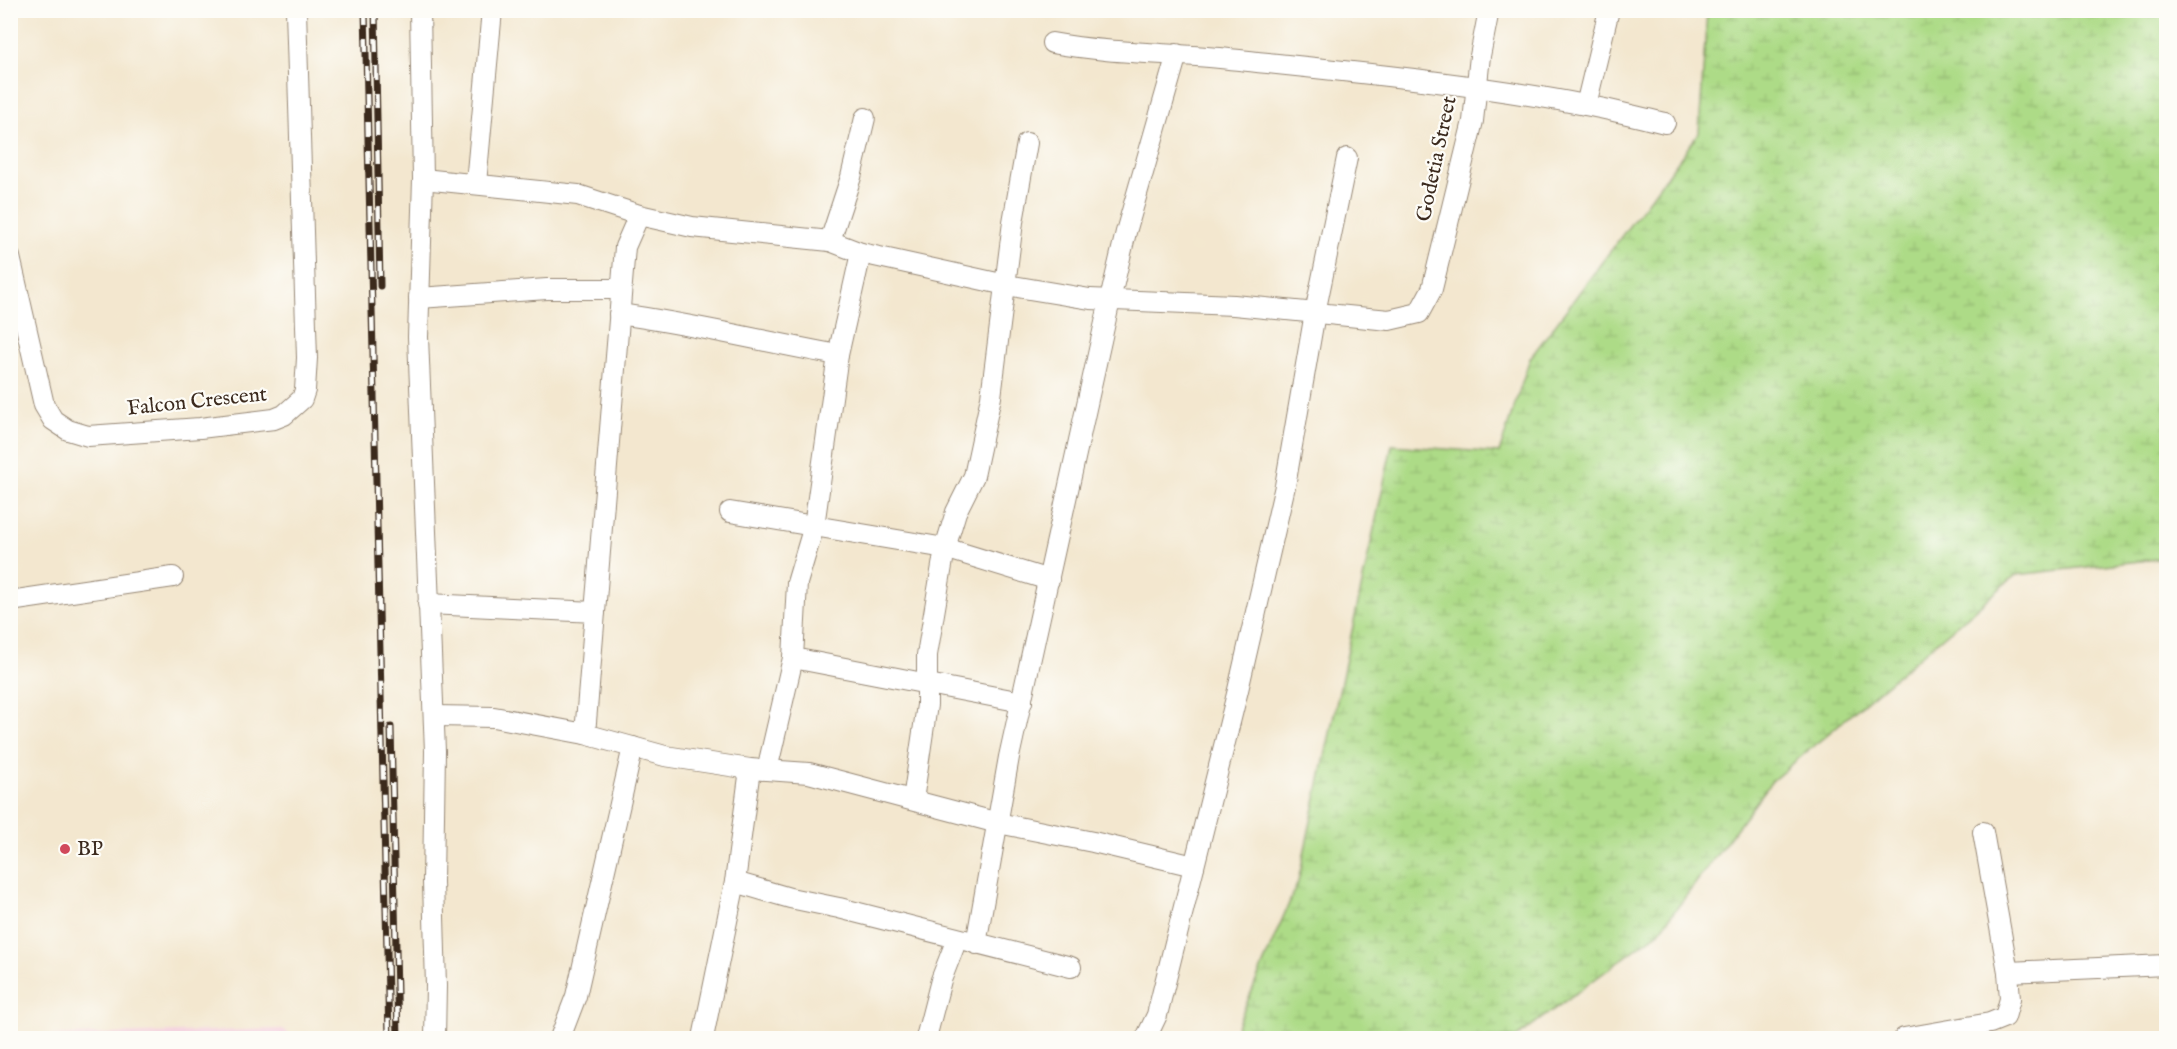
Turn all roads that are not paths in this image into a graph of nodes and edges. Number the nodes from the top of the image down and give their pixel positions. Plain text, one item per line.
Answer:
1 (296, 10) edge
2 (420, 10) edge
3 (492, 10) edge
4 (1489, 10) edge
5 (1609, 10) edge
6 (1052, 43) dead end
7 (1177, 54) junction
8 (1477, 88) junction
9 (1586, 105) junction
10 (865, 118) dead end
11 (1665, 123) dead end
12 (1027, 142) dead end
13 (1347, 158) dead end
14 (423, 178) junction
15 (476, 183) junction
16 (639, 215) junction
17 (830, 241) junction
18 (861, 253) junction
19 (10, 257) edge
20 (1006, 285) junction
21 (621, 289) junction
22 (419, 298) junction
23 (1110, 300) junction
24 (1315, 313) junction
25 (619, 314) junction
26 (838, 355) junction
27 (730, 512) dead end
28 (814, 526) junction
29 (945, 548) junction
30 (173, 577) dead end
31 (1049, 580) junction
32 (10, 601) edge
33 (428, 604) junction
34 (595, 612) junction
35 (793, 658) junction
36 (927, 682) junction
37 (1022, 702) junction
38 (434, 716) junction
39 (585, 734) junction
40 (633, 747) junction
41 (758, 769) junction
42 (913, 800) junction
43 (998, 823) junction
44 (1983, 832) dead end
45 (1194, 866) junction
46 (735, 882) junction
47 (967, 941) junction
48 (2166, 965) edge
49 (1071, 967) dead end
50 (2008, 972) junction
51 (435, 1038) edge
52 (560, 1038) edge
53 (703, 1038) edge
54 (926, 1038) edge
55 (1146, 1038) edge
56 (1904, 1038) edge

1 - 19 street, Falcon Crescent
2 - 14 street
3 - 15 street
4 - 8 street, Godetia Street
5 - 9 street
6 - 7 street
7 - 8 street
7 - 23 street
8 - 9 street
8 - 24 street, Godetia Street
9 - 11 street
10 - 17 street
12 - 20 street
13 - 24 street
14 - 15 street
14 - 22 street
15 - 16 street
16 - 17 street
16 - 21 street
17 - 18 street
18 - 20 street
18 - 26 street
20 - 23 street
20 - 29 street
21 - 22 street
21 - 25 street
22 - 33 street
23 - 24 street
23 - 31 street
24 - 45 street
25 - 26 street
25 - 34 street
26 - 28 street
27 - 28 street
28 - 29 street
28 - 35 street
29 - 31 street
29 - 36 street
30 - 32 street
31 - 37 street
33 - 34 street
33 - 38 street
34 - 39 street
35 - 36 street
35 - 41 street
36 - 37 street
36 - 42 street
37 - 43 street
38 - 39 street
38 - 51 street
39 - 40 street
40 - 41 street
40 - 52 street
41 - 42 street
41 - 46 street
42 - 43 street
43 - 45 street
43 - 47 street
44 - 50 street
45 - 55 street
46 - 47 street
46 - 53 street
47 - 49 street
47 - 54 street
48 - 50 street
50 - 56 street

